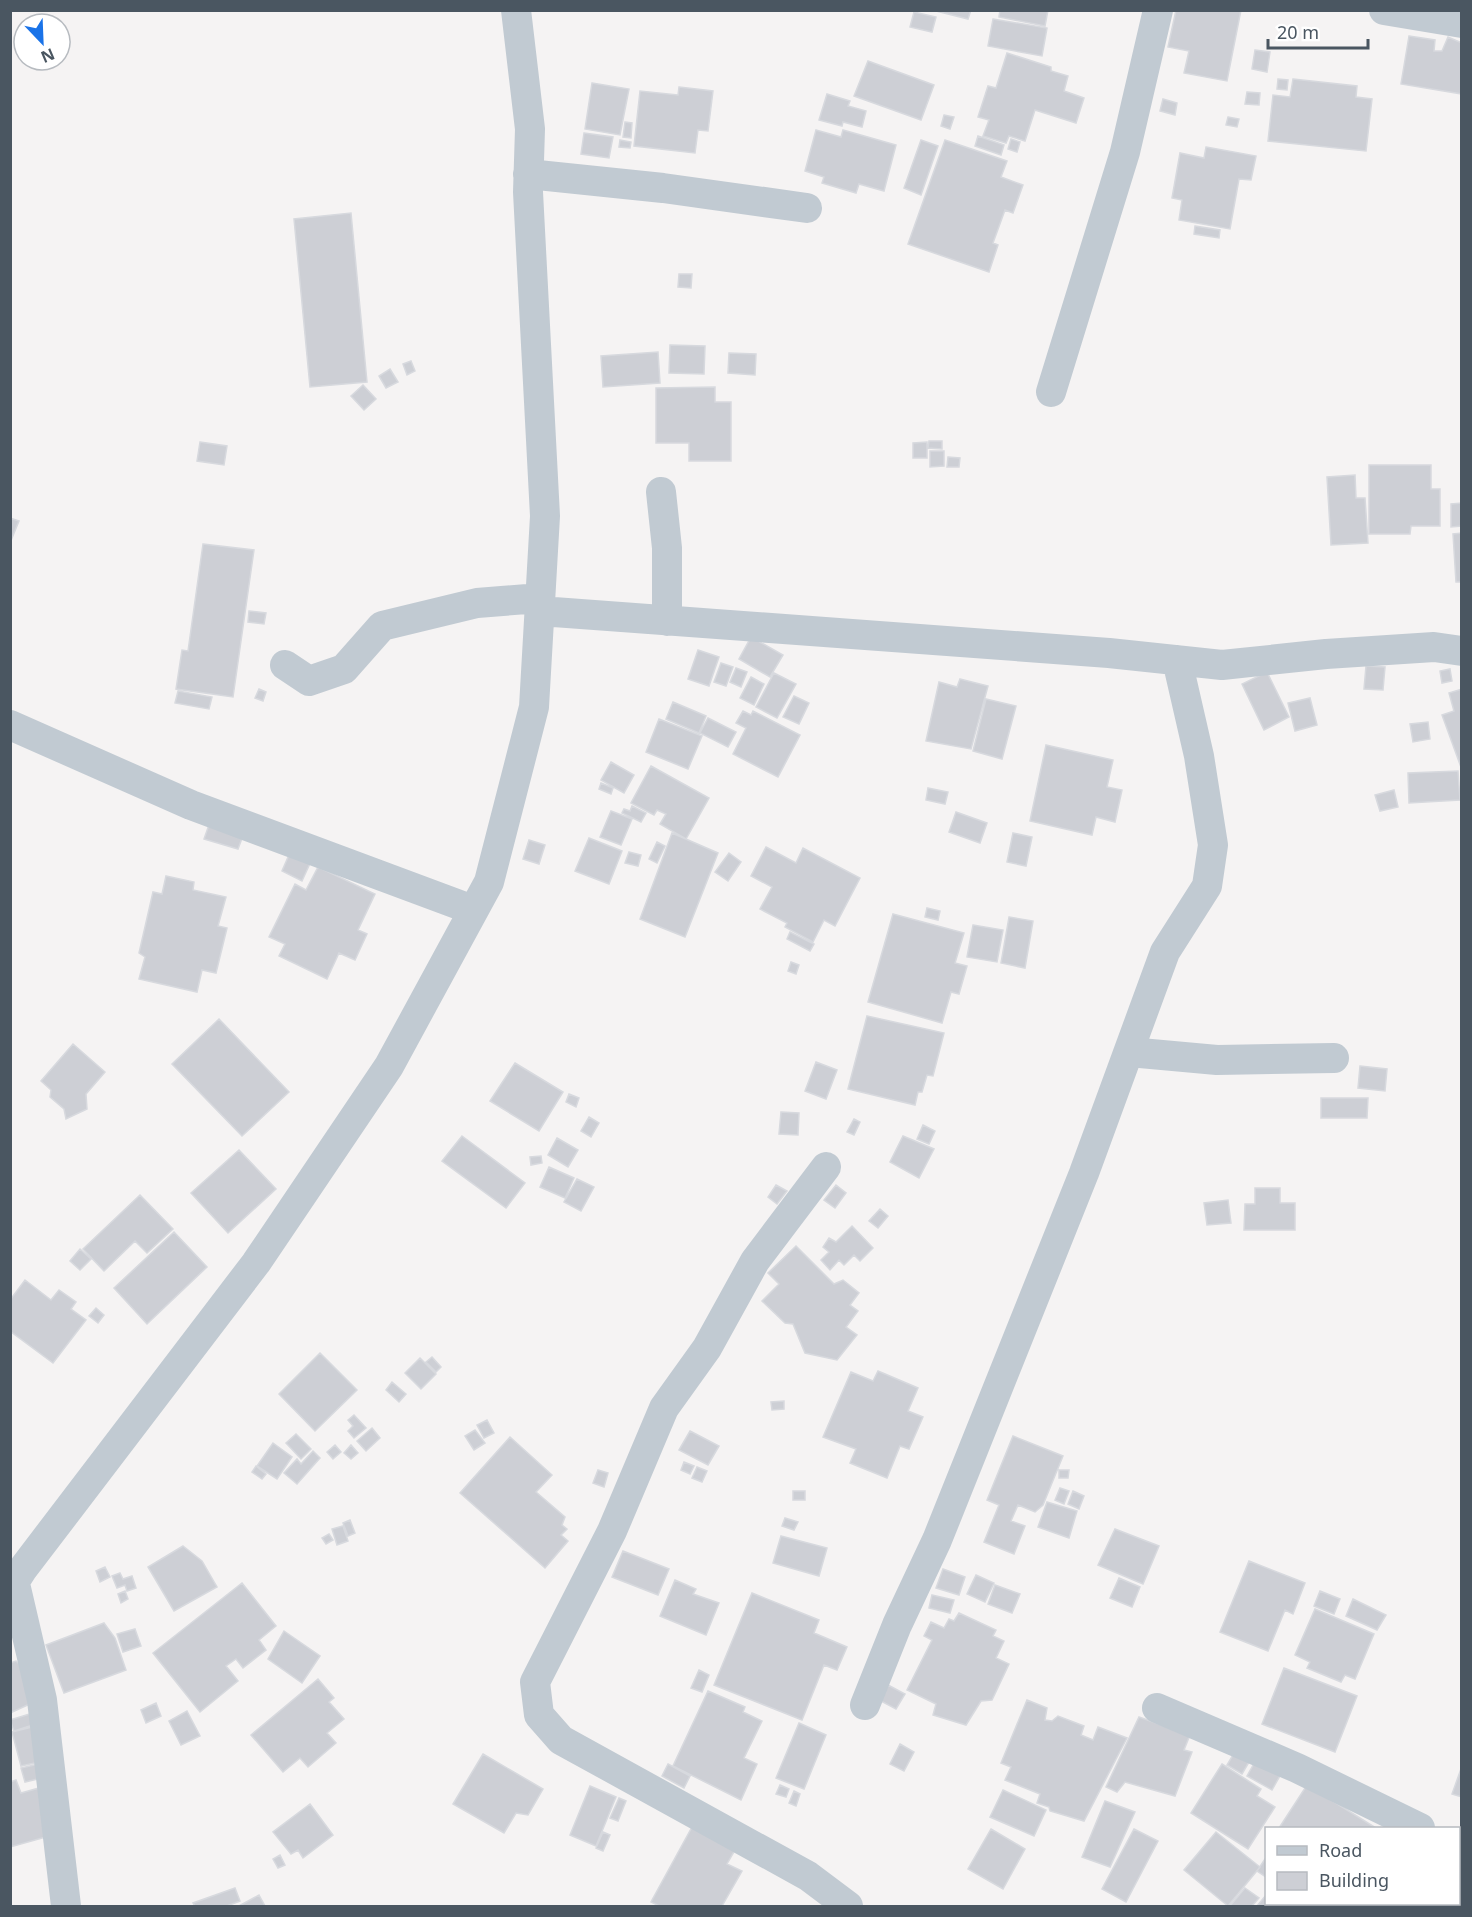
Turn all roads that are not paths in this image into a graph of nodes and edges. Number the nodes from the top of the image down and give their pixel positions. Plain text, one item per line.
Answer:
1 (516, 10) edge
2 (1158, 10) edge
3 (1384, 10) edge
4 (1425, 14) edge
5 (1461, 23) edge
6 (528, 174) junction
7 (807, 208) dead end
8 (1051, 392) dead end
9 (661, 492) dead end
10 (540, 605) junction
11 (667, 621) junction
12 (1461, 651) edge
13 (1177, 660) junction
14 (285, 665) dead end
15 (10, 725) edge
16 (473, 910) junction
17 (1129, 1052) junction
18 (1334, 1059) dead end
19 (826, 1167) dead end
20 (14, 1575) edge
21 (865, 1705) dead end
22 (1157, 1708) dead end
23 (1418, 1827) edge
24 (66, 1906) edge
25 (848, 1906) edge

1 - 6 street
2 - 8 street
3 - 4 street
4 - 5 street
6 - 7 street
6 - 10 street
9 - 11 street
10 - 11 street
10 - 14 street
10 - 16 street
11 - 13 street
12 - 13 street
13 - 17 street
15 - 16 street
16 - 20 street
17 - 18 street
17 - 21 street
19 - 25 street
20 - 24 street
22 - 23 street

